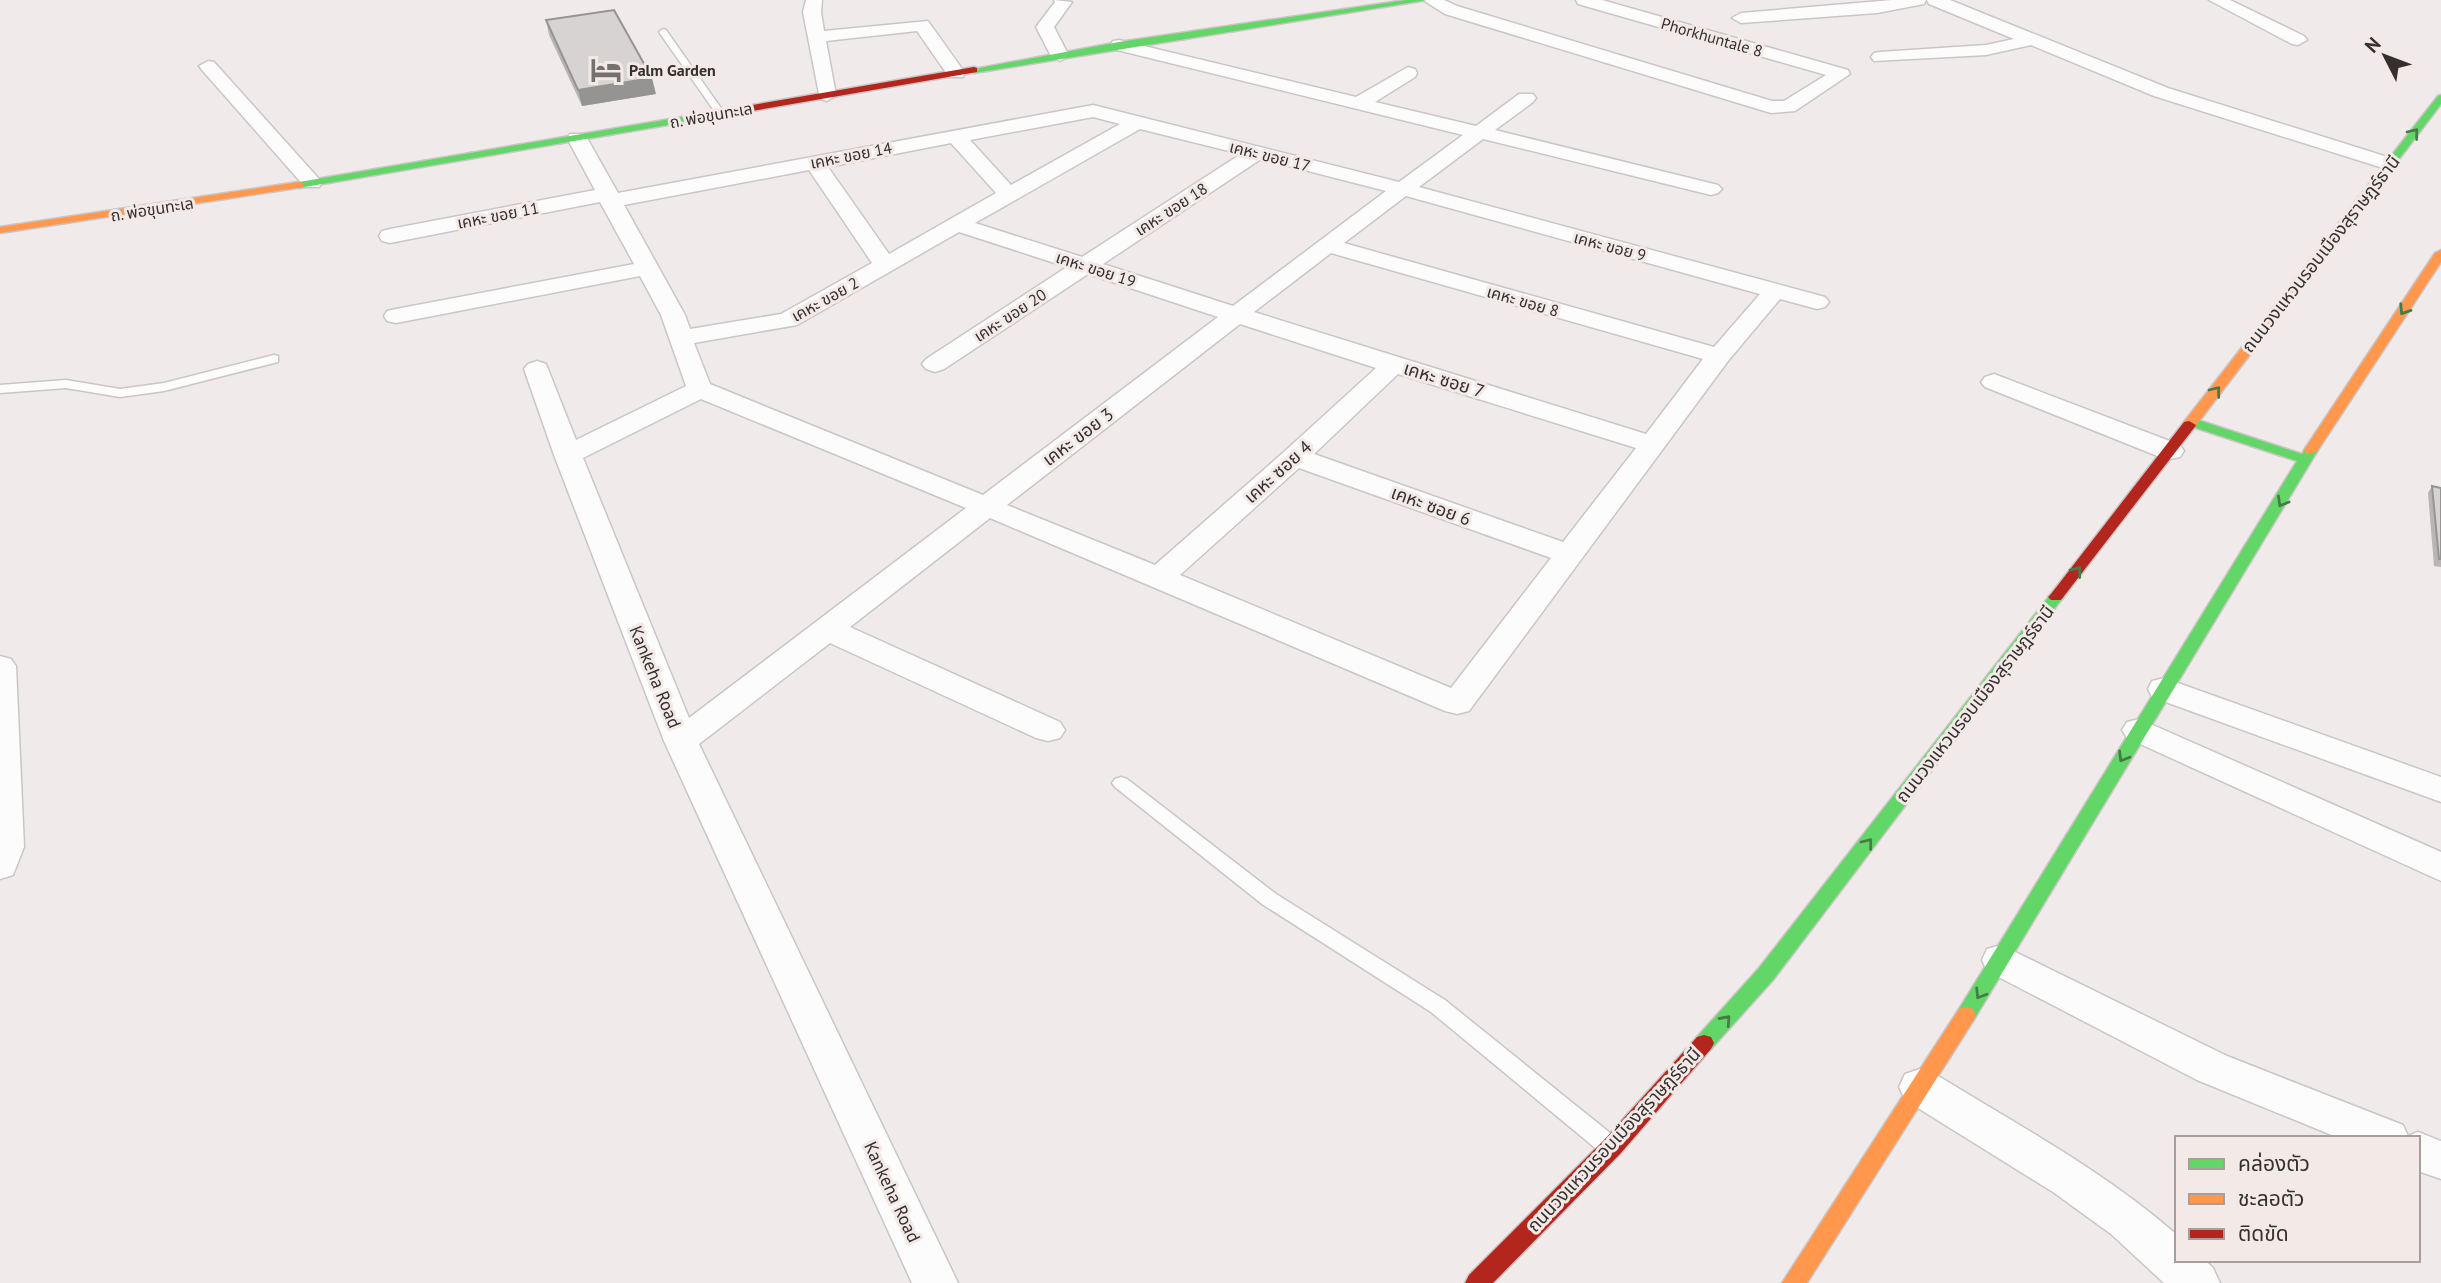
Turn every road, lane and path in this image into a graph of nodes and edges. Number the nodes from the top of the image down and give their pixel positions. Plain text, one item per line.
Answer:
1 (814, 0) edge
2 (1423, 0) edge
3 (1431, 0) edge
4 (1584, 0) edge
5 (1918, 0) edge
6 (1935, 0) edge
7 (2217, 0) edge
8 (1068, 1) edge
9 (1741, 18) dead end
10 (663, 32) dead end
11 (816, 37) junction
12 (2032, 40) junction
13 (2298, 40) dead end
14 (1119, 46) junction
15 (1060, 55) junction
16 (1880, 57) dead end
17 (208, 66) dead end
18 (956, 73) junction
19 (1408, 73) dead end
20 (827, 95) junction
21 (1526, 98) dead end
22 (2441, 98) edge
23 (1357, 104) junction
24 (1093, 111) joint
25 (720, 113) junction
26 (1137, 122) junction
27 (1475, 133) junction
28 (955, 136) junction
29 (577, 138) junction
30 (1257, 153) junction
31 (814, 162) junction
32 (2390, 164) junction
33 (312, 183) junction
34 (1403, 189) junction
35 (1711, 189) dead end
36 (1008, 194) junction
37 (608, 197) junction
38 (955, 224) junction
39 (0, 230) edge
40 (390, 236) dead end
41 (1328, 245) junction
42 (2441, 253) edge
43 (884, 265) junction
44 (1085, 266) junction
45 (647, 268) junction
46 (1775, 291) junction
47 (1817, 302) dead end
48 (1238, 315) junction
49 (396, 316) dead end
50 (682, 338) junction
51 (1719, 356) junction
52 (274, 359) dead end
53 (935, 364) dead end
54 (1393, 365) junction
55 (537, 369) dead end
56 (1994, 382) dead end
57 (0, 389) edge
58 (700, 389) junction
59 (2192, 422) junction
60 (1652, 444) junction
61 (2170, 450) junction
62 (568, 455) junction
63 (1295, 457) junction
64 (2306, 460) junction
65 (986, 507) junction
66 (1568, 554) junction
67 (1159, 578) junction
68 (827, 629) junction
69 (0, 666) edge
70 (2164, 690) junction
71 (1048, 730) dead end
72 (2139, 730) junction
73 (681, 741) junction
74 (1121, 783) dead end
75 (2441, 790) edge
76 (0, 864) edge
77 (2441, 867) edge
78 (2001, 960) junction
79 (1920, 1087) junction
80 (2383, 1136) edge
81 (1612, 1147) junction
82 (2420, 1152) edge
83 (2441, 1160) edge
84 (934, 1283) edge
85 (1477, 1283) edge
86 (1794, 1283) edge
87 (2197, 1283) edge

1 - 11 street
2 - 14 main road, ถ. พ่อขุนทะเล
3 - 4 street, Phorkhuntale 8
5 - 9 street
6 - 12 street
7 - 13 street
8 - 15 street
10 - 25 lane
11 - 18 street
11 - 20 street
12 - 16 street
12 - 32 street
14 - 15 main road, ถ. พ่อขุนทะเล
14 - 23 street
15 - 18 main road, ถ. พ่อขุนทะเล
17 - 33 street
18 - 20 main road, ถ. พ่อขุนทะเล
19 - 23 street
20 - 25 main road, ถ. พ่อขุนทะเล
21 - 27 street, เคหะ ขอย 3
32 -> 22 main road, ถนนวงแหวนรอบเมืองสุราษฎร์ธานี
23 - 27 street
24 - 26 street, เคหะ ขอย 17
24 - 28 street, เคหะ ขอย 14
25 - 29 main road, ถ. พ่อขุนทะเล
26 - 30 street, เคหะ ขอย 17
26 - 36 street
27 - 34 street, เคหะ ขอย 3
27 - 35 street
28 - 31 street, เคหะ ขอย 14
28 - 36 street
29 - 33 main road, ถ. พ่อขุนทะเล
29 - 37 street
30 - 34 street, เคหะ ขอย 17
30 - 44 street, เคหะ ขอย 18
31 - 37 street, เคหะ ขอย 14
31 - 43 street
59 -> 32 main road, ถนนวงแหวนรอบเมืองสุราษฎร์ธานี
33 - 39 main road, ถ. พ่อขุนทะเล
34 - 41 street, เคหะ ขอย 3
34 - 46 street, เคหะ ขอย 9
36 - 38 street
37 - 40 street, เคหะ ขอย 11
37 - 45 street
38 - 43 street, เคหะ ขอย 2
38 - 44 street, เคหะ ขอย 19
41 - 48 street, เคหะ ขอย 3
41 - 51 street, เคหะ ขอย 8
42 -> 64 main road
43 - 50 street, เคหะ ขอย 2
44 - 48 street, เคหะ ขอย 19
44 - 53 street, เคหะ ขอย 20
45 - 49 street
45 - 50 street
46 - 47 street, เคหะ ขอย 9
46 - 51 street
48 - 54 street, เคหะ ซอย 7
48 - 65 street, เคหะ ขอย 3
50 - 58 street
51 - 60 street
52 - 57 lane
54 - 60 street, เคหะ ซอย 7
54 - 63 street, เคหะ ซอย 4
55 - 62 street, Kankeha Road
56 - 61 street
58 - 62 street
58 - 65 street
59 - 61 main road, ถนนวงแหวนรอบเมืองสุราษฎร์ธานี
59 - 64 main road
60 - 66 street
81 -> 61 main road, ถนนวงแหวนรอบเมืองสุราษฎร์ธานี
62 - 73 street, Kankeha Road
63 - 66 street, เคหะ ซอย 6
63 - 67 street, เคหะ ซอย 4
64 -> 70 main road
65 - 67 street
65 - 68 street, เคหะ ขอย 3
66 - 67 street
68 - 71 street
68 - 73 street, เคหะ ขอย 3
69 - 76 street
70 - 72 main road
70 - 75 street
72 - 77 street
72 -> 78 main road
73 - 84 street, Kankeha Road
74 - 81 lane
78 -> 79 main road
78 - 80 street
79 - 86 main road
79 - 87 street
81 - 85 main road, ถนนวงแหวนรอบเมืองสุราษฎร์ธานี
82 - 83 street

